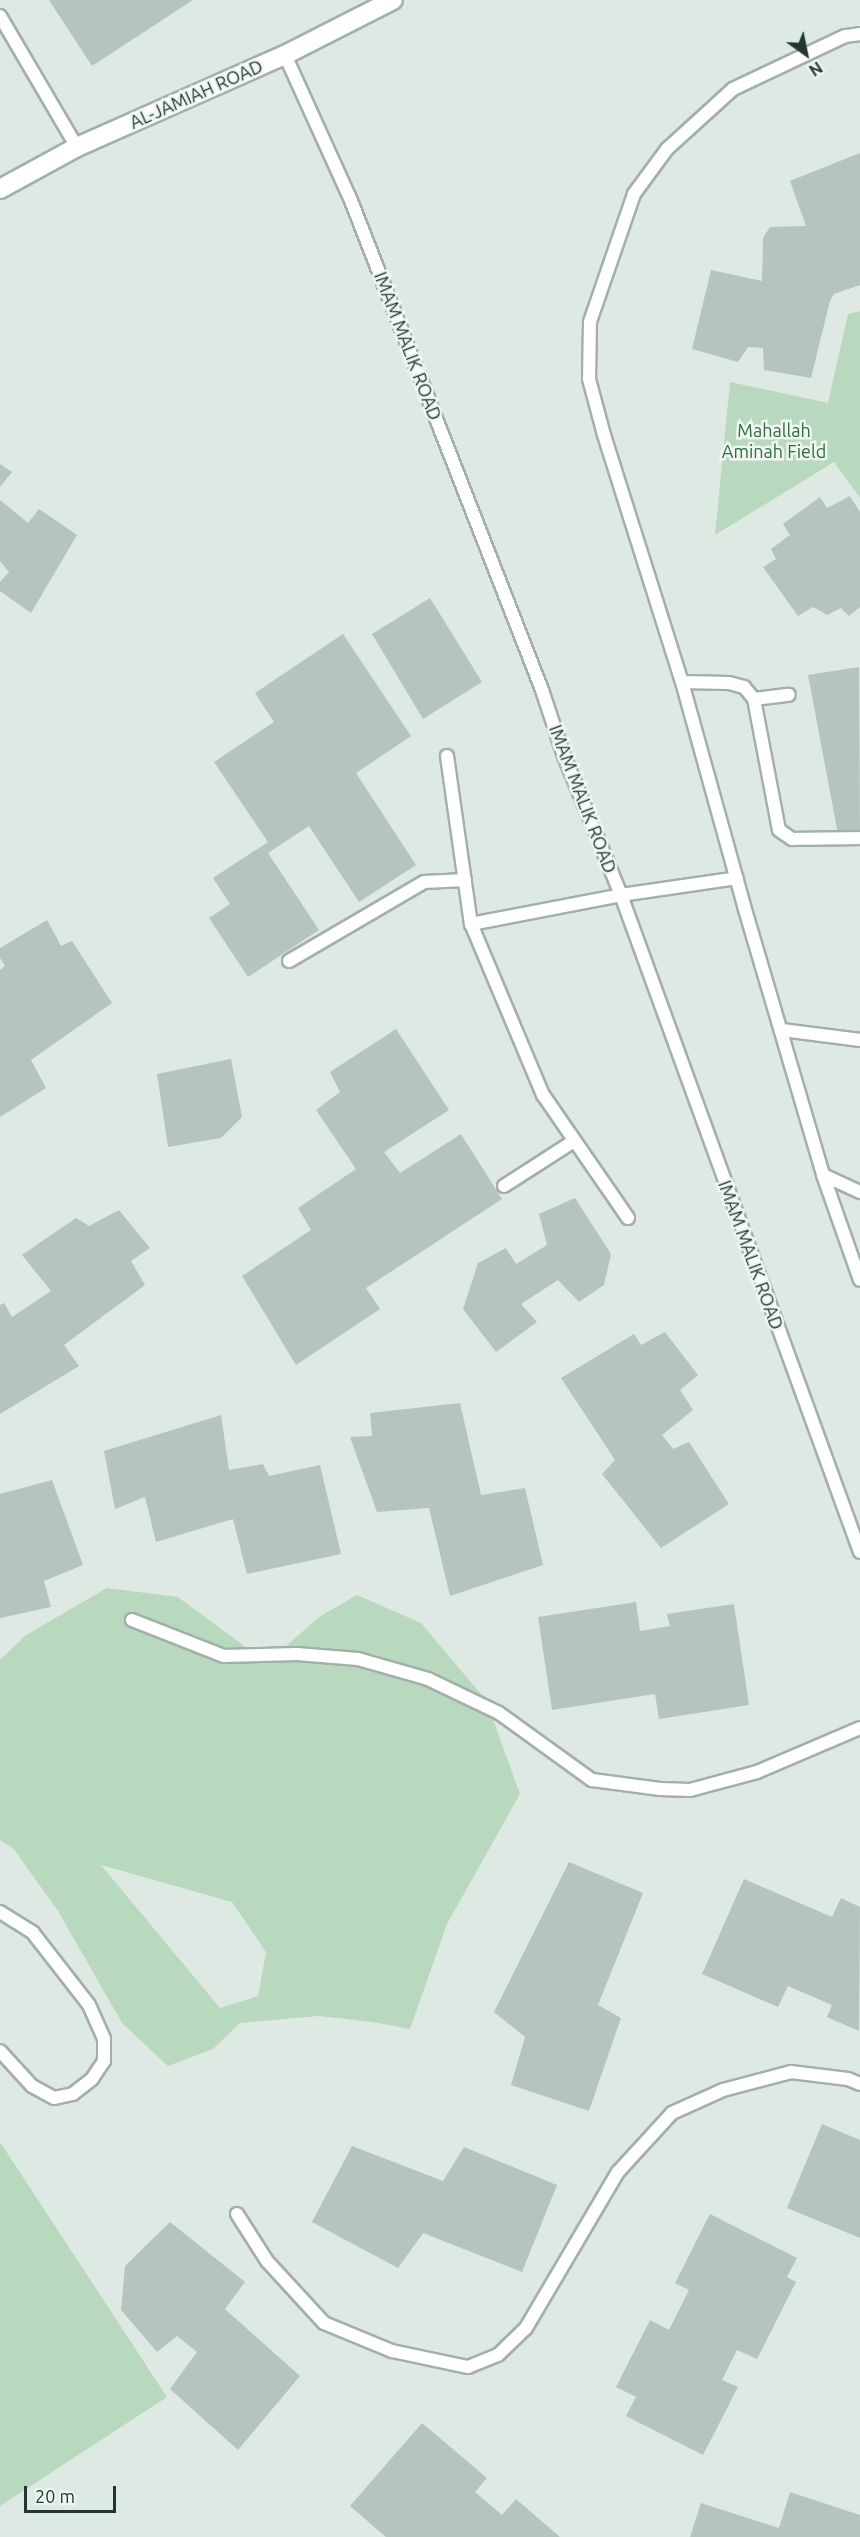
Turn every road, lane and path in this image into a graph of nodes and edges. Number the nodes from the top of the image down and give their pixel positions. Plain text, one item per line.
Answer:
1 (393, 0) edge
2 (0, 16) edge
3 (860, 34) edge
4 (285, 55) junction
5 (77, 147) junction
6 (0, 189) edge
7 (682, 682) junction
8 (789, 695) dead end
9 (754, 699) junction
10 (447, 756) dead end
11 (860, 838) edge
12 (737, 878) junction
13 (465, 880) junction
14 (621, 895) junction
15 (471, 924) junction
16 (289, 961) dead end
17 (782, 1030) junction
18 (860, 1040) edge
19 (574, 1141) junction
20 (823, 1175) junction
21 (504, 1186) dead end
22 (860, 1192) edge
23 (628, 1218) dead end
24 (860, 1280) edge
25 (860, 1552) edge
26 (132, 1620) dead end
27 (860, 1728) edge
28 (0, 1912) edge
29 (0, 2051) edge
30 (860, 2084) edge
31 (237, 2214) dead end

1 - 4 street, AL-JAMIAH ROAD
2 - 5 lane
3 - 7 lane
4 - 5 street, AL-JAMIAH ROAD
4 - 14 lane, IMAM MALIK ROAD
5 - 6 street, AL-JAMIAH ROAD
7 - 9 lane
7 - 12 lane
8 - 9 lane
9 - 11 lane
10 - 13 lane
12 - 14 lane
12 - 17 lane
13 - 15 lane
13 - 16 lane
14 - 15 lane
14 - 25 lane, IMAM MALIK ROAD
15 - 19 lane
17 - 18 lane
17 - 20 lane
19 - 21 lane
19 - 23 lane
20 - 22 lane
20 - 24 lane
26 - 27 lane
28 - 29 lane
30 - 31 lane

